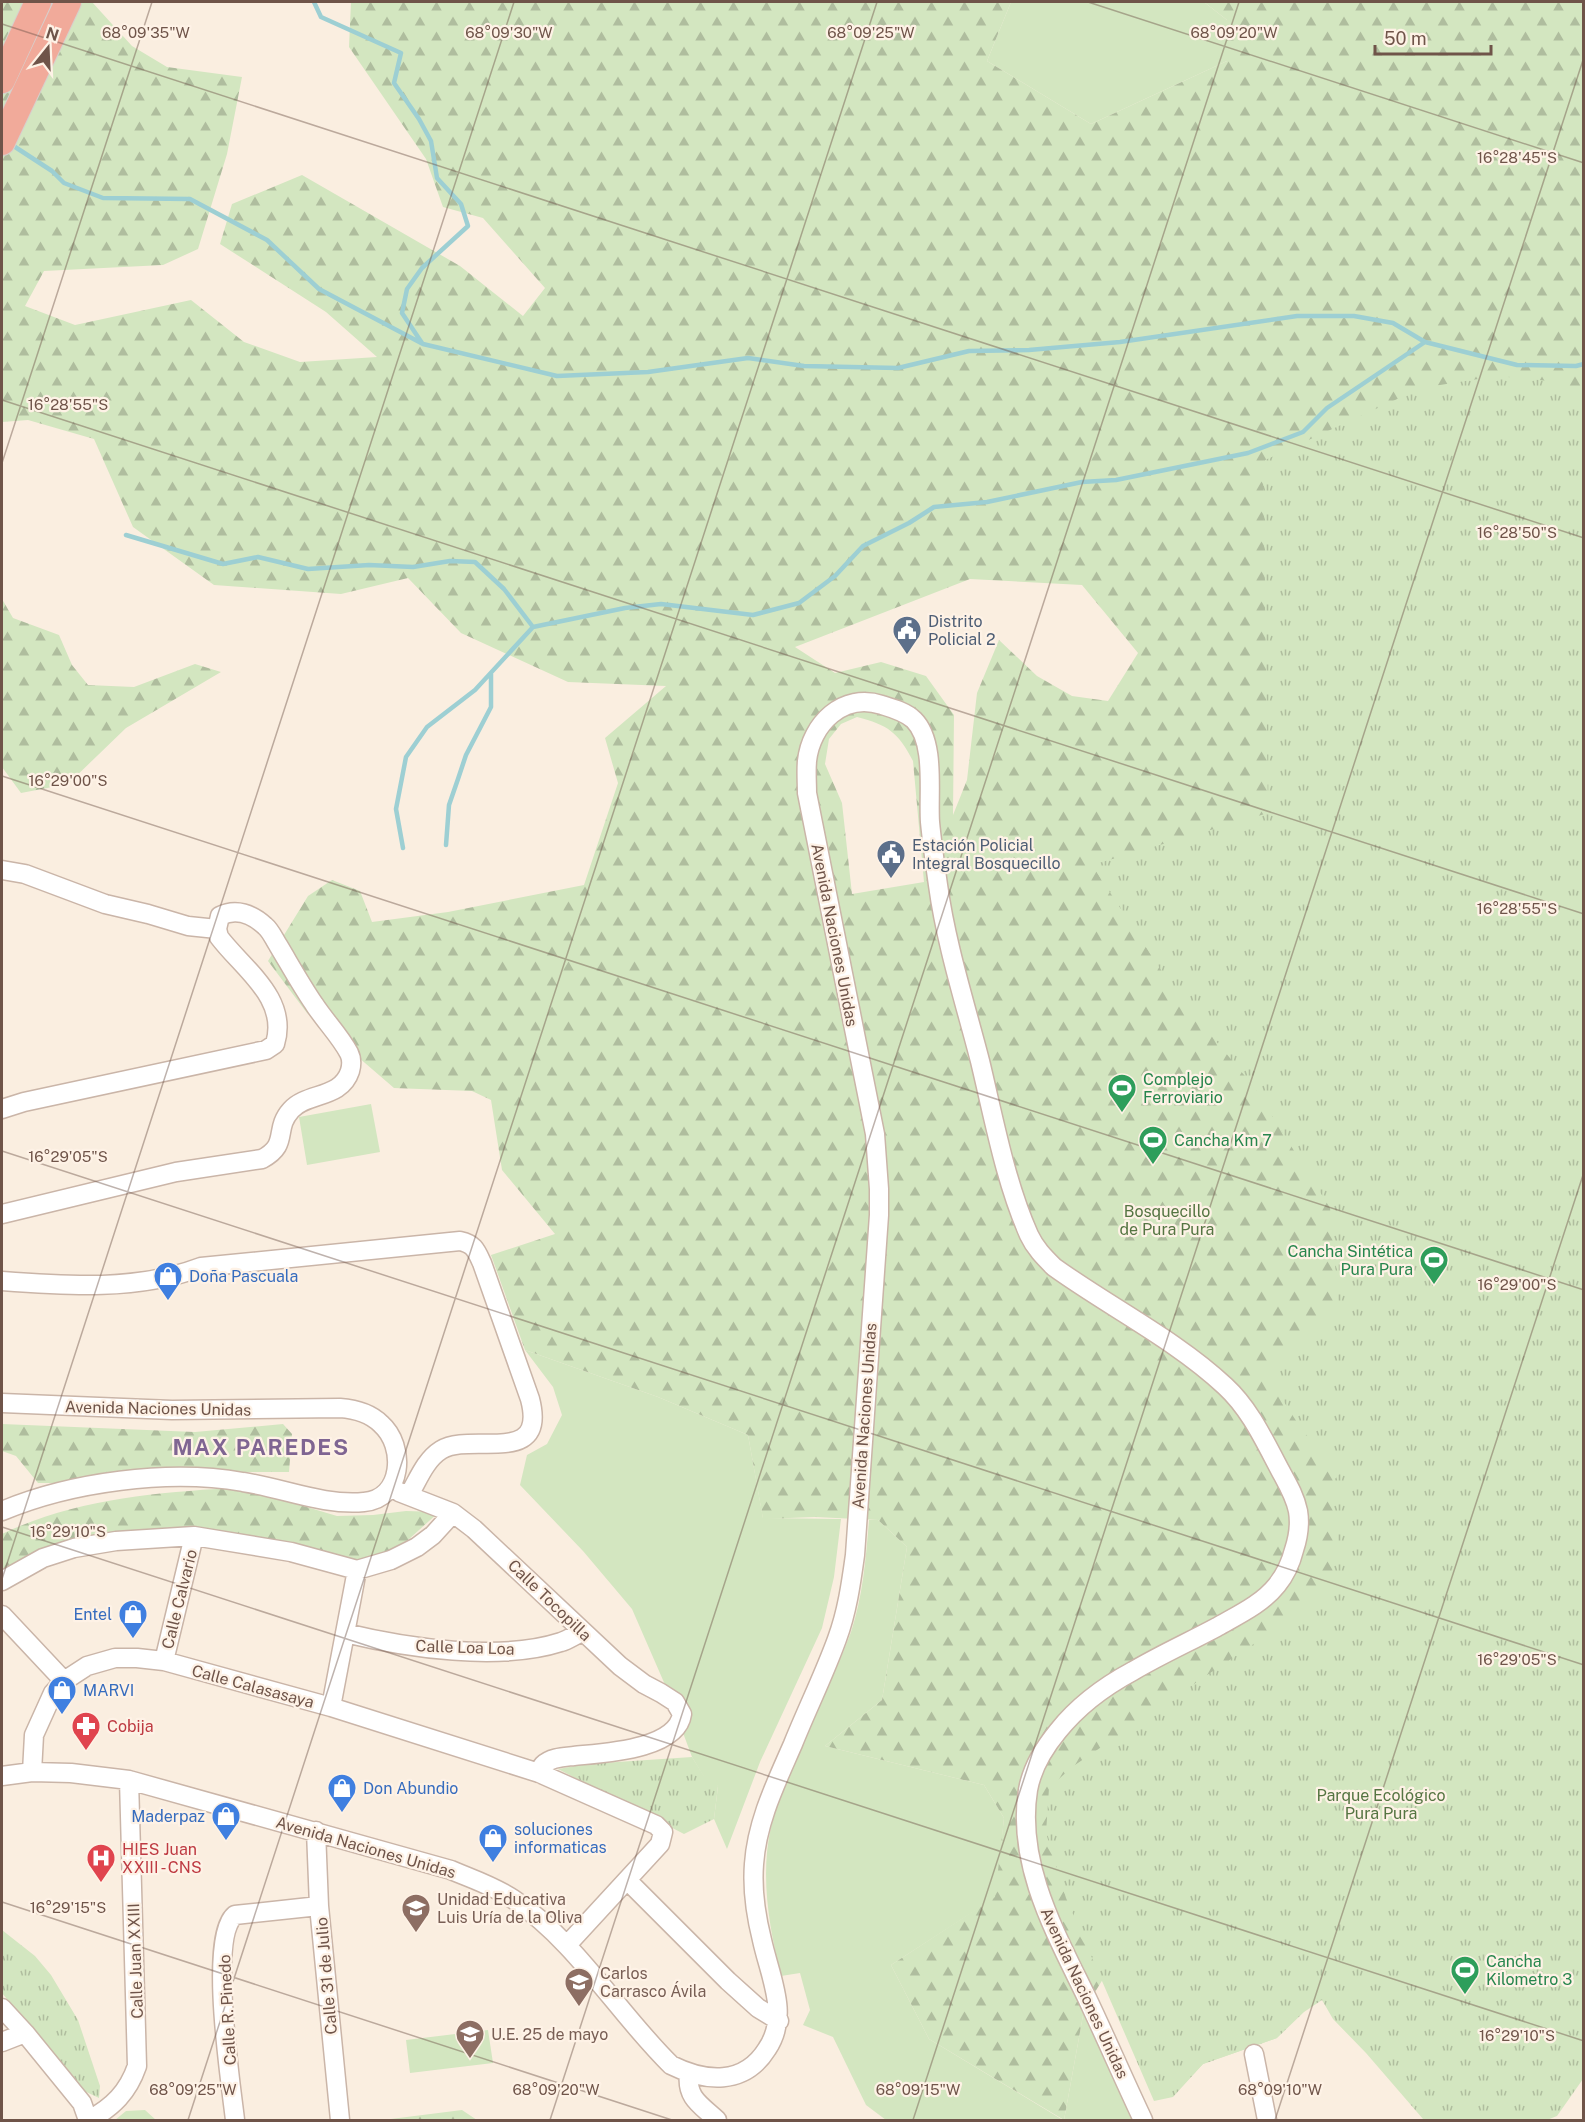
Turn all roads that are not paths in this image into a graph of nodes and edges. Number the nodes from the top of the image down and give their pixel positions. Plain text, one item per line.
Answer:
1 (38, 2) edge
2 (68, 2) edge
3 (2, 80) edge
4 (2, 142) edge
5 (2, 870) edge
6 (217, 928) junction
7 (2, 1109) edge
8 (2, 1214) edge
9 (2, 1281) edge
10 (2, 1402) edge
11 (389, 1488) junction
12 (409, 1495) junction
13 (2, 1511) edge
14 (453, 1513) junction
15 (194, 1536) junction
16 (357, 1570) junction
17 (2, 1581) edge
18 (2, 1615) edge
19 (582, 1632) junction
20 (345, 1633) junction
21 (164, 1661) junction
22 (64, 1681) junction
23 (331, 1707) junction
24 (32, 1772) junction
25 (538, 1773) junction
26 (2, 1776) edge
27 (129, 1780) junction
28 (316, 1831) junction
29 (628, 1881) junction
30 (319, 1906) junction
31 (567, 1945) junction
32 (2, 2008) edge
33 (778, 2020) junction
34 (25, 2033) junction
35 (2, 2042) edge
36 (1254, 2054) dead end
37 (689, 2074) junction
38 (89, 2121) edge
39 (235, 2121) edge
40 (340, 2121) edge
41 (717, 2121) edge
42 (1143, 2121) edge
43 (1267, 2121) edge

1 - 3 highway
2 - 4 highway
5 - 6 street
6 - 7 street
6 - 8 street
9 - 12 street
10 - 11 street, Avenida Naciones Unidas
11 - 12 street, Calle Tocopilla
11 - 13 street
12 - 14 street, Calle Tocopilla
14 - 16 street
14 - 19 street, Calle Tocopilla
15 - 16 street
15 - 17 street
15 - 21 street, Calle Calvario
16 - 20 street
18 - 22 street
19 - 20 street, Calle Loa Loa
19 - 25 street, Calle Tocopilla
20 - 23 street
21 - 22 street, Calle Calasasaya
21 - 23 street, Calle Calasasaya
22 - 24 street, Calle Calasasaya
23 - 25 street, Calle Calasasaya
24 - 26 street, Avenida Naciones Unidas
24 - 27 street, Avenida Naciones Unidas
25 - 29 street, Calle Calasasaya
27 - 28 street, Avenida Naciones Unidas
27 - 38 street, Calle Juan XXIII
28 - 30 street, Calle 31 de Julio
28 - 31 street, Avenida Naciones Unidas
29 - 31 street
29 - 33 street
30 - 39 street, Calle R. Pinedo
30 - 40 street, Calle 31 de Julio
31 - 37 street, Avenida Naciones Unidas
32 - 34 street
33 - 37 street, Avenida Naciones Unidas
33 - 42 street, Avenida Naciones Unidas
34 - 35 street
34 - 38 street
36 - 43 street
37 - 41 street

